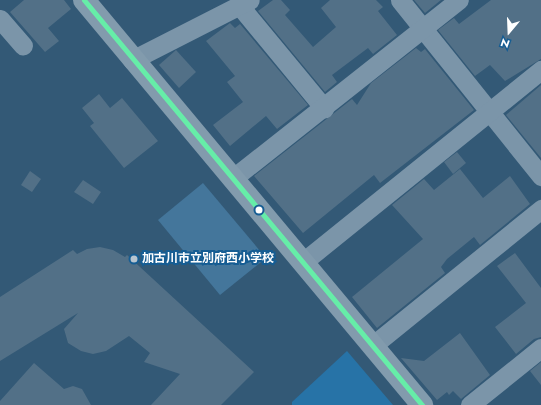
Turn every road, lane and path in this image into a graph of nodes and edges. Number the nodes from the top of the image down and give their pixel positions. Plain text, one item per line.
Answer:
1 (84, 0) edge
2 (400, 0) edge
3 (459, 0) edge
4 (244, 2) edge
5 (0, 19) edge
6 (423, 29) junction
7 (22, 45) dead end
8 (132, 60) junction
9 (541, 70) edge
10 (324, 108) junction
11 (490, 112) junction
12 (541, 176) edge
13 (232, 179) junction
14 (541, 209) edge
15 (303, 262) junction
16 (372, 346) junction
17 (541, 348) edge
18 (422, 405) edge
19 (470, 405) edge

1 - 8 main road
2 - 6 street
3 - 6 street
4 - 8 street
4 - 10 street
5 - 7 street
6 - 10 street
6 - 11 street
8 - 13 main road
9 - 11 street
10 - 13 street
11 - 12 street
11 - 15 street
13 - 15 main road
14 - 16 street
15 - 16 main road
16 - 18 main road
17 - 19 street

